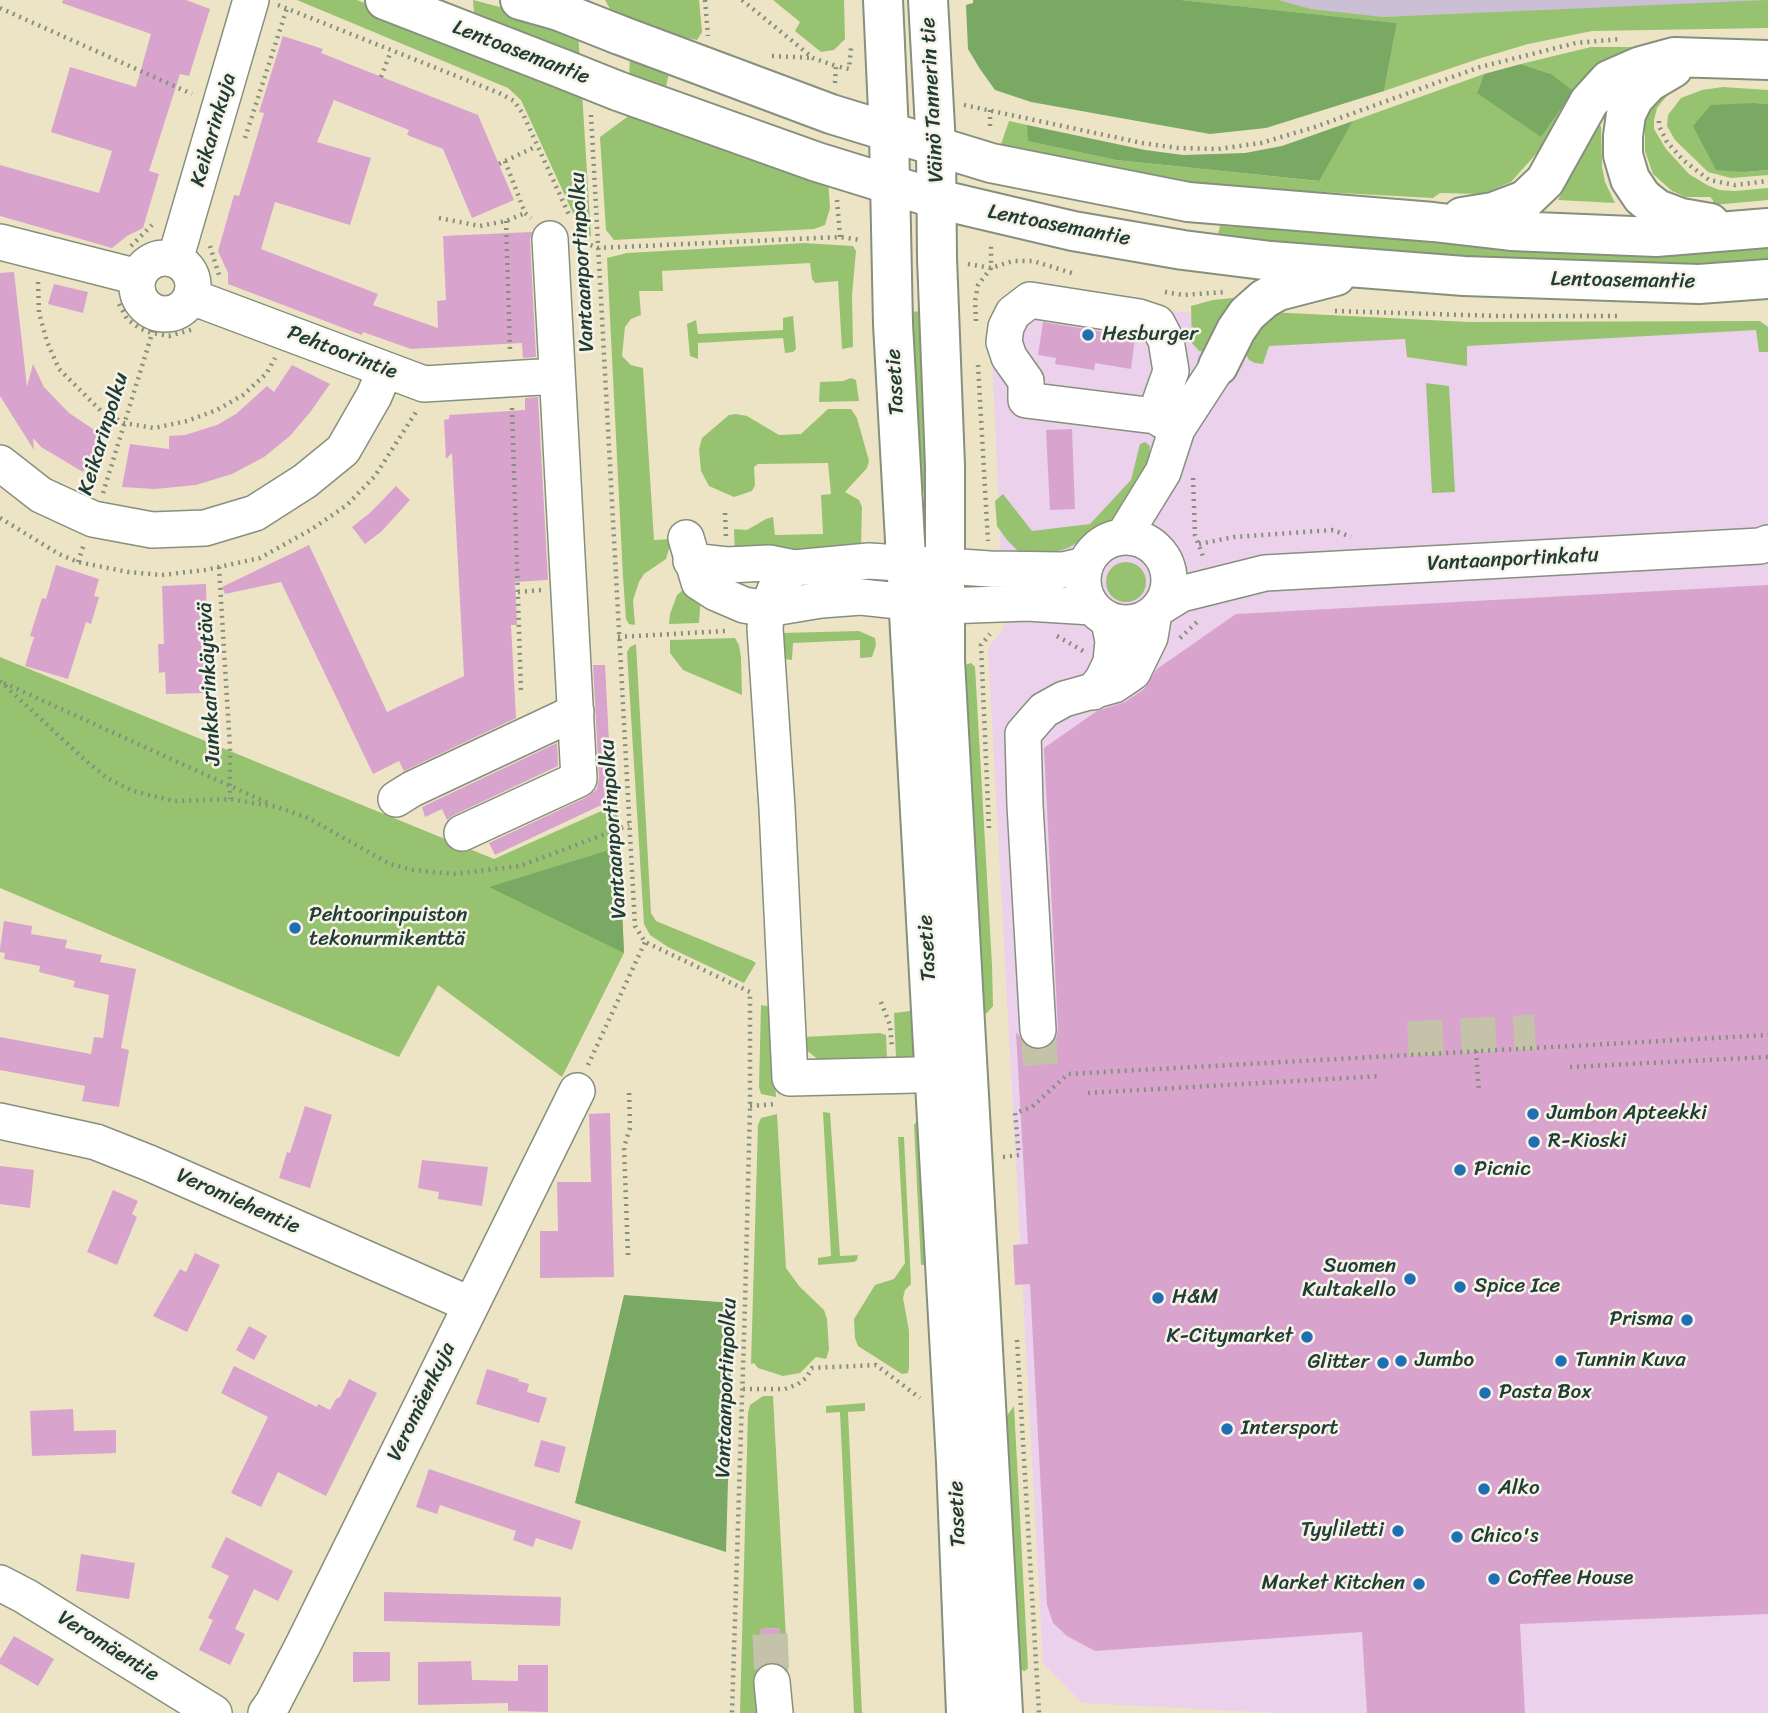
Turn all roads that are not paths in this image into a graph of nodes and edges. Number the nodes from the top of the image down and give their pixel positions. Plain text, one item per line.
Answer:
1 (251, 0) edge
2 (385, 0) edge
3 (520, 0) edge
4 (883, 0) edge
5 (928, 0) edge
6 (1712, 58) junction
7 (1768, 60) edge
8 (889, 133) junction
9 (936, 146) junction
10 (888, 183) junction
11 (937, 200) junction
12 (1433, 222) junction
13 (1768, 228) edge
14 (567, 232) road end
15 (0, 242) edge
16 (175, 260) junction
17 (1371, 267) junction
18 (138, 277) junction
19 (1768, 279) edge
20 (192, 297) junction
21 (1218, 366) joint
22 (385, 370) junction
23 (557, 376) junction
24 (1166, 423) junction
25 (0, 463) edge
26 (1163, 472) junction
27 (1123, 537) junction
28 (1765, 546) edge
29 (1161, 556) junction
30 (906, 564) junction
31 (1085, 565) junction
32 (794, 568) junction
33 (946, 568) junction
34 (1265, 573) junction
35 (927, 605) junction
36 (767, 609) junction
37 (1157, 610) junction
38 (1101, 614) junction
39 (1093, 692) junction
40 (576, 712) junction
41 (396, 799) dead end
42 (462, 833) dead end
43 (1038, 1030) tunnel mouth
44 (915, 1075) dead end
45 (577, 1091) road end
46 (0, 1121) edge
47 (470, 1304) junction
48 (0, 1583) edge
49 (214, 1713) edge
50 (266, 1713) edge
51 (966, 1713) edge
52 (1003, 1713) edge

1 - 16 street, Keikarinkuja
2 - 10 main road, Lentoasemantie, bridge
3 - 8 main road, Lentoasemantie, bridge
4 - 8 main road
5 - 9 main road, Väinö Tannerin tie
6 - 7 main road
6 - 12 main road
6 - 13 main road
8 - 9 main road, Lentoasemantie
8 - 10 main road
9 - 11 main road, Väinö Tannerin tie
9 - 12 main road, Lentoasemantie
10 - 11 main road, Lentoasemantie
10 - 30 main road, Tasetie
11 - 17 main road, Lentoasemantie
11 - 33 main road, Tasetie
12 - 13 main road, Lentoasemantie
14 - 23 street
15 - 18 street
16 - 18 street
16 - 20 street
17 - 19 main road, Lentoasemantie
17 - 21 main road
18 - 20 street
20 - 22 street, Pehtoorintie
21 - 24 street
22 - 23 street, Pehtoorintie
22 - 25 street
23 - 40 street
24 - 24 street
24 - 26 street
26 - 27 street
26 - 29 street
27 - 29 street, Vantaanportinkatu
27 - 31 street
28 - 34 street, Vantaanportinkatu
29 - 34 street, Vantaanportinkatu
29 - 37 street
30 - 32 street
30 - 33 street
30 - 35 main road, Tasetie
31 - 33 street
31 - 38 street
32 - 36 street
32 - 36 street
33 - 35 main road, Tasetie
34 - 37 street, Vantaanportinkatu
35 - 36 street, Vantaanportinkatu
35 - 38 street, Vantaanportinkatu
35 - 51 main road, Tasetie
35 - 52 main road, Tasetie
36 - 44 street
37 - 38 street, Vantaanportinkatu
37 - 39 street
38 - 39 street
39 - 43 street
40 - 41 street
40 - 42 street
45 - 47 street, Veromäenkuja
46 - 47 street, Veromiehentie
47 - 50 street, Veromäenkuja
48 - 49 street, Veromäentie

